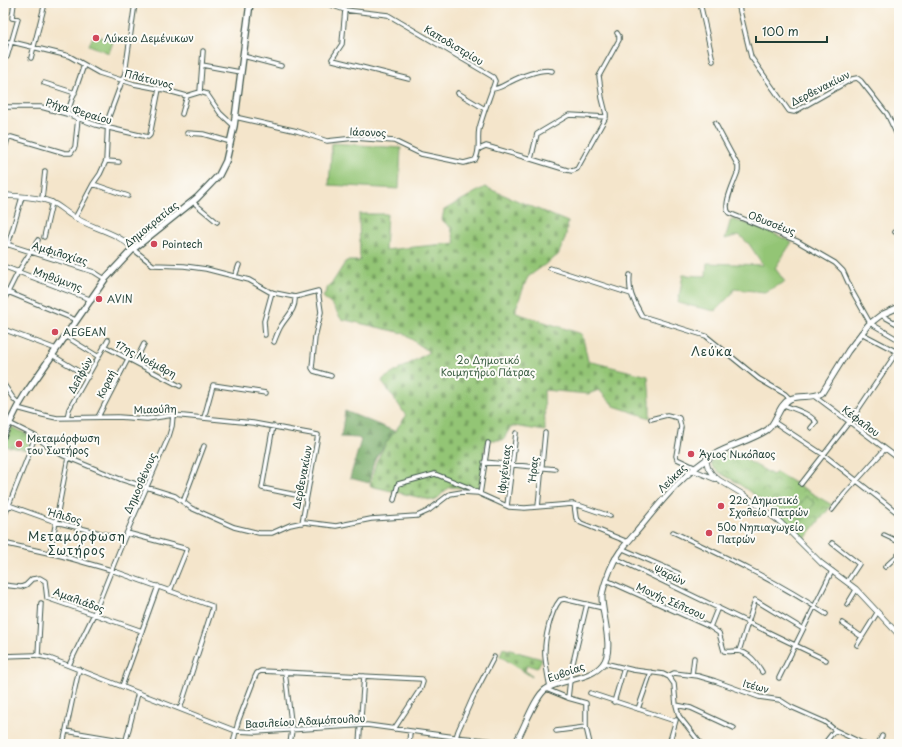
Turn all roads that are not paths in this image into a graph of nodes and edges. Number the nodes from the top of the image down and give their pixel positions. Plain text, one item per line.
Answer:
1 (14, 3) edge
2 (45, 3) edge
3 (135, 3) edge
4 (250, 3) edge
5 (325, 3) edge
6 (700, 3) edge
7 (738, 3) edge
8 (345, 10) junction
9 (617, 33) dead end
10 (3, 42) edge
11 (12, 42) junction
12 (34, 48) junction
13 (203, 51) dead end
14 (243, 56) junction
15 (7, 57) dead end
16 (31, 58) dead end
17 (713, 61) dead end
18 (84, 65) junction
19 (202, 65) junction
20 (281, 66) dead end
21 (552, 71) dead end
22 (240, 72) junction
23 (409, 79) dead end
24 (123, 81) junction
25 (44, 83) dead end
26 (159, 88) junction
27 (492, 89) junction
28 (200, 92) junction
29 (75, 93) junction
30 (458, 93) dead end
31 (187, 96) junction
32 (3, 107) edge
33 (485, 109) junction
34 (67, 114) junction
35 (182, 114) dead end
36 (235, 117) junction
37 (606, 117) junction
38 (78, 118) junction
39 (714, 123) dead end
40 (234, 126) junction
41 (107, 127) junction
42 (187, 133) dead end
43 (899, 139) edge
44 (231, 142) junction
45 (479, 149) junction
46 (4, 151) edge
47 (530, 159) junction
48 (106, 161) junction
49 (119, 162) dead end
50 (45, 171) dead end
51 (93, 184) junction
52 (3, 195) edge
53 (128, 196) dead end
54 (22, 197) junction
55 (42, 199) junction
56 (52, 202) junction
57 (193, 202) junction
58 (74, 218) junction
59 (217, 222) dead end
60 (44, 237) dead end
61 (38, 240) dead end
62 (3, 243) edge
63 (8, 245) junction
64 (133, 249) junction
65 (30, 253) junction
66 (239, 265) dead end
67 (3, 266) edge
68 (550, 268) dead end
69 (18, 272) junction
70 (630, 275) dead end
71 (235, 276) junction
72 (105, 279) junction
73 (3, 290) edge
74 (8, 292) junction
75 (272, 292) junction
76 (631, 294) junction
77 (295, 297) junction
78 (92, 300) junction
79 (3, 302) edge
80 (899, 307) edge
81 (881, 315) junction
82 (76, 320) junction
83 (870, 323) junction
84 (899, 325) edge
85 (3, 329) edge
86 (861, 333) junction
87 (265, 335) dead end
88 (65, 336) junction
89 (108, 340) dead end
90 (899, 340) edge
91 (274, 342) dead end
92 (144, 344) dead end
93 (104, 346) junction
94 (56, 349) junction
95 (898, 353) edge
96 (52, 356) junction
97 (99, 357) junction
98 (128, 359) junction
99 (134, 362) junction
100 (331, 376) dead end
101 (88, 377) junction
102 (3, 383) edge
103 (180, 386) dead end
104 (266, 393) dead end
105 (815, 396) junction
106 (790, 399) junction
107 (784, 405) junction
108 (18, 406) junction
109 (173, 416) junction
110 (98, 417) junction
111 (67, 418) junction
112 (204, 418) junction
113 (651, 419) dead end
114 (774, 422) junction
115 (849, 422) junction
116 (9, 423) junction
117 (273, 426) junction
118 (811, 428) dead end
119 (516, 433) dead end
120 (546, 433) dead end
121 (318, 435) joint
122 (3, 436) edge
123 (35, 436) junction
124 (488, 443) dead end
125 (204, 446) dead end
126 (885, 449) junction
127 (824, 455) junction
128 (68, 458) junction
129 (899, 459) edge
130 (706, 460) junction
131 (484, 462) junction
132 (512, 465) junction
133 (542, 468) junction
134 (555, 469) dead end
135 (695, 469) junction
136 (719, 480) junction
137 (856, 481) junction
138 (801, 484) dead end
139 (147, 488) junction
140 (479, 494) junction
141 (306, 497) junction
142 (394, 500) dead end
143 (183, 502) junction
144 (3, 503) edge
145 (574, 504) junction
146 (8, 506) junction
147 (507, 506) junction
148 (538, 507) junction
149 (832, 510) dead end
150 (899, 514) edge
151 (610, 516) dead end
152 (3, 520) edge
153 (56, 522) junction
154 (302, 523) junction
155 (674, 532) dead end
156 (127, 533) junction
157 (884, 535) dead end
158 (124, 539) junction
159 (628, 542) junction
160 (899, 542) edge
161 (3, 543) edge
162 (832, 543) dead end
163 (622, 549) junction
164 (50, 553) junction
165 (899, 554) edge
166 (615, 558) junction
167 (886, 567) dead end
168 (111, 570) junction
169 (832, 571) junction
170 (678, 572) dead end
171 (606, 580) junction
172 (847, 582) junction
173 (3, 585) edge
174 (158, 586) junction
175 (170, 590) junction
176 (856, 590) junction
177 (41, 603) dead end
178 (587, 604) junction
179 (848, 605) dead end
180 (814, 606) junction
181 (718, 607) junction
182 (603, 608) junction
183 (877, 613) junction
184 (94, 614) junction
185 (826, 614) dead end
186 (748, 622) junction
187 (842, 623) dead end
188 (710, 627) junction
189 (803, 629) junction
190 (142, 631) junction
191 (899, 635) edge
192 (862, 637) junction
193 (795, 645) junction
194 (857, 645) dead end
195 (739, 651) junction
196 (38, 655) junction
197 (3, 656) edge
198 (494, 657) dead end
199 (694, 658) dead end
200 (826, 660) dead end
201 (604, 663) junction
202 (69, 665) junction
203 (624, 668) junction
204 (80, 669) junction
205 (285, 672) junction
206 (650, 672) junction
207 (762, 672) dead end
208 (692, 675) junction
209 (364, 676) junction
210 (668, 676) junction
211 (779, 678) dead end
212 (569, 681) junction
213 (122, 686) junction
214 (548, 688) junction
215 (138, 693) junction
216 (590, 693) dead end
217 (568, 698) junction
218 (614, 702) junction
219 (676, 705) junction
220 (638, 709) junction
221 (180, 710) junction
222 (679, 716) junction
223 (676, 721) junction
224 (361, 725) junction
225 (586, 727) junction
226 (734, 728) dead end
227 (394, 729) junction
228 (292, 730) junction
229 (835, 730) junction
230 (66, 731) junction
231 (410, 731) junction
232 (556, 731) dead end
233 (236, 732) junction
234 (882, 736) dead end
235 (455, 737) junction
236 (125, 742) edge
237 (515, 743) edge
238 (63, 744) edge
239 (233, 744) edge
240 (290, 744) edge
241 (359, 744) edge
242 (409, 744) edge
243 (454, 744) edge
244 (524, 744) edge
245 (590, 744) edge
246 (669, 744) edge
247 (701, 744) edge
248 (824, 744) edge
249 (864, 744) edge
250 (878, 744) edge

1 - 11 street
2 - 12 street
3 - 24 street
4 - 14 main road, Δημοκρατίας
5 - 8 street, Καποδιστρίου
6 - 17 street
7 - 43 street, Δερβενακίων
8 - 23 street
8 - 27 street, Καποδιστρίου
9 - 37 street
10 - 11 street, Πλάτωνος
11 - 12 street, Πλάτωνος
11 - 15 street
12 - 16 street
12 - 18 street, Πλάτωνος
13 - 19 street
14 - 20 street
14 - 22 main road, Δημοκρατίας
18 - 24 street, Πλάτωνος
18 - 29 street
19 - 22 street
19 - 28 street
21 - 27 street
22 - 36 main road, Δημοκρατίας
24 - 26 street, Πλάτωνος
24 - 41 street
25 - 29 street
26 - 31 street, Πλάτωνος
26 - 41 street, Ρήγα Φεραίου
27 - 33 street
28 - 31 street
28 - 40 street
29 - 34 street
30 - 33 street
31 - 35 street
32 - 34 street, Ρήγα Φεραίου
33 - 45 street
34 - 38 street, Ρήγα Φεραίου
36 - 40 main road, Δημοκρατίας
36 - 45 street, Ιάσονος
37 - 47 street
37 - 47 street
38 - 41 street, Ρήγα Φεραίου
38 - 46 street
39 - 83 street, Οδυσσέως
40 - 44 main road, Δημοκρατίας
41 - 48 street
42 - 44 street
44 - 57 main road, Δημοκρατίας
45 - 47 street
46 - 52 street
48 - 49 street
48 - 51 street
50 - 55 street
51 - 53 street
51 - 58 street
52 - 54 street
54 - 55 street
54 - 63 street
55 - 56 street
56 - 58 street
56 - 60 street
57 - 59 street
57 - 64 main road, Δημοκρατίας
58 - 64 street
61 - 65 street
62 - 63 street, Αμφιλοχίας
63 - 65 street, Αμφιλοχίας
64 - 71 street
64 - 72 main road, Δημοκρατίας
65 - 69 street
65 - 72 street, Αμφιλοχίας
66 - 71 street
67 - 69 street, Μηθύμνης
68 - 76 street
69 - 74 street
69 - 78 street, Μηθύμνης
70 - 76 street
71 - 75 street
72 - 78 main road, Δημοκρατίας
73 - 74 street
74 - 79 street
74 - 82 street
75 - 77 street
75 - 87 street
76 - 106 street
77 - 91 street
77 - 100 street
78 - 82 main road, Δημοκρατίας
80 - 81 main road
81 - 83 main road
81 - 84 street
82 - 88 main road, Δημοκρατίας
83 - 86 main road
83 - 90 street
85 - 94 street
86 - 95 street
86 - 105 main road
88 - 94 main road, Δημοκρατίας
88 - 97 street
89 - 93 street, Δελφών
92 - 99 street
93 - 97 street, Δελφών
93 - 98 street, 17ης Νοέμβρη
94 - 96 main road, Δημοκρατίας
95 - 115 street
96 - 101 street
96 - 108 main road, Δημοκρατίας
97 - 101 street, Δελφών
98 - 99 street, 17ης Νοέμβρη
98 - 110 street, Κοραή
99 - 103 street, 17ης Νοέμβρη
101 - 111 street, Δελφών
102 - 108 street
104 - 112 street
105 - 106 main road
105 - 115 street, Κέφαλου
106 - 107 main road
107 - 114 main road
107 - 118 street
108 - 111 street, Μιαούλη
108 - 116 main road, Δημοκρατίας
109 - 110 street, Μιαούλη
109 - 112 street, Μιαούλη
109 - 139 street, Δημοσθένους
110 - 111 street, Μιαούλη
112 - 117 street, Μιαούλη
113 - 135 street
114 - 127 street
114 - 130 main road, Λεύκας
115 - 126 street, Κέφαλου
115 - 127 street
116 - 122 main road, Δημοκρατίας
116 - 123 street
117 - 121 street, Μιαούλη
117 - 141 street
119 - 132 street, Ιφιγένειας
120 - 133 street, Ήρας
121 - 141 street, Δερβενακίων
123 - 128 street
123 - 146 street
124 - 131 street
125 - 143 street
126 - 129 street, Κέφαλου
126 - 137 street
127 - 137 street
127 - 138 street
128 - 139 street
128 - 153 street
130 - 135 main road, Λεύκας
130 - 136 street
131 - 132 street
131 - 140 street
132 - 133 street
132 - 147 street, Ιφιγένειας
133 - 134 street
133 - 148 street, Ήρας
135 - 136 street
135 - 159 main road, Λεύκας
136 - 169 street
137 - 149 street
137 - 150 street
139 - 143 street
139 - 156 street, Δημοσθένους
140 - 142 street
140 - 147 street
140 - 154 street
141 - 154 street, Δερβενακίων
143 - 154 street
144 - 146 street, Ήλιδος
145 - 148 street
145 - 151 street
145 - 159 street
146 - 152 street
146 - 153 street, Ήλιδος
147 - 148 street
153 - 158 street, Ήλιδος
153 - 164 street
155 - 180 street
156 - 158 street, Δημοσθένους
156 - 175 street
157 - 160 street
158 - 168 street, Δημοσθένους
159 - 163 main road, Λεύκας
161 - 164 street
162 - 172 street
163 - 166 main road, Λεύκας
163 - 170 street
164 - 168 street
165 - 167 street
166 - 171 main road, Λεύκας
166 - 181 street, Ψαρών
168 - 174 street
168 - 184 street, Δημοσθένους
169 - 172 street
169 - 180 street
171 - 182 main road, Λεύκας
171 - 188 street, Μονής Σέλτσου
172 - 176 street
173 - 184 street, Αμαλιάδος
174 - 175 street
174 - 190 street
175 - 221 street
176 - 179 street
176 - 183 street
177 - 196 street
178 - 182 street
178 - 212 street
178 - 214 street
180 - 185 street
180 - 189 street
181 - 186 street, Ψαρών
181 - 188 street, Μονής Σέλτσου
182 - 201 main road, Λεύκας
183 - 191 street
183 - 192 street
184 - 190 street, Αμαλιάδος
184 - 202 street, Δημοσθένους
186 - 189 street
186 - 193 street, Ψαρών
186 - 195 street
187 - 192 street
188 - 195 street
189 - 193 street
190 - 213 street
192 - 194 street
193 - 200 street, Ψαρών
193 - 211 street
195 - 207 street
196 - 197 street, Βασιλείου Αδαμόπουλου
196 - 202 street, Βασιλείου Αδαμόπουλου
198 - 235 street
199 - 208 street
201 - 203 street, Ιτέων
201 - 212 main road, Ευβοίας
202 - 204 street, Βασιλείου Αδαμόπουλου
203 - 206 street, Ιτέων
203 - 218 street
204 - 213 street, Βασιλείου Αδαμόπουλου
204 - 230 street
205 - 209 street
205 - 228 street
205 - 233 street
206 - 210 street, Ιτέων
206 - 220 street
208 - 210 street, Ιτέων
208 - 229 street, Ιτέων
209 - 224 street
209 - 227 street
210 - 219 street
212 - 214 main road, Ευβοίας
212 - 217 street
213 - 215 street, Βασιλείου Αδαμόπουλου
214 - 217 street
214 - 237 main road, Ευβοίας
215 - 221 street, Βασιλείου Αδαμόπουλου
215 - 236 street
216 - 218 street
217 - 225 street
218 - 220 street
219 - 222 street
219 - 226 street
220 - 223 street
221 - 233 street, Βασιλείου Αδαμόπουλου
222 - 223 street
222 - 247 street
223 - 246 street
224 - 227 street, Βασιλείου Αδαμόπουλου
224 - 228 street, Βασιλείου Αδαμόπουλου
224 - 241 street
225 - 232 street
225 - 245 street
227 - 231 street, Βασιλείου Αδαμόπουλου
228 - 233 street, Βασιλείου Αδαμόπουλου
228 - 240 street
229 - 248 street
229 - 249 street, Ιτέων
230 - 236 street
230 - 238 street
231 - 235 street, Βασιλείου Αδαμόπουλου
231 - 242 street
233 - 239 street
234 - 250 street
235 - 237 street, Βασιλείου Αδαμόπουλου
235 - 243 street
237 - 244 street, Βασιλείου Αδαμόπουλου

